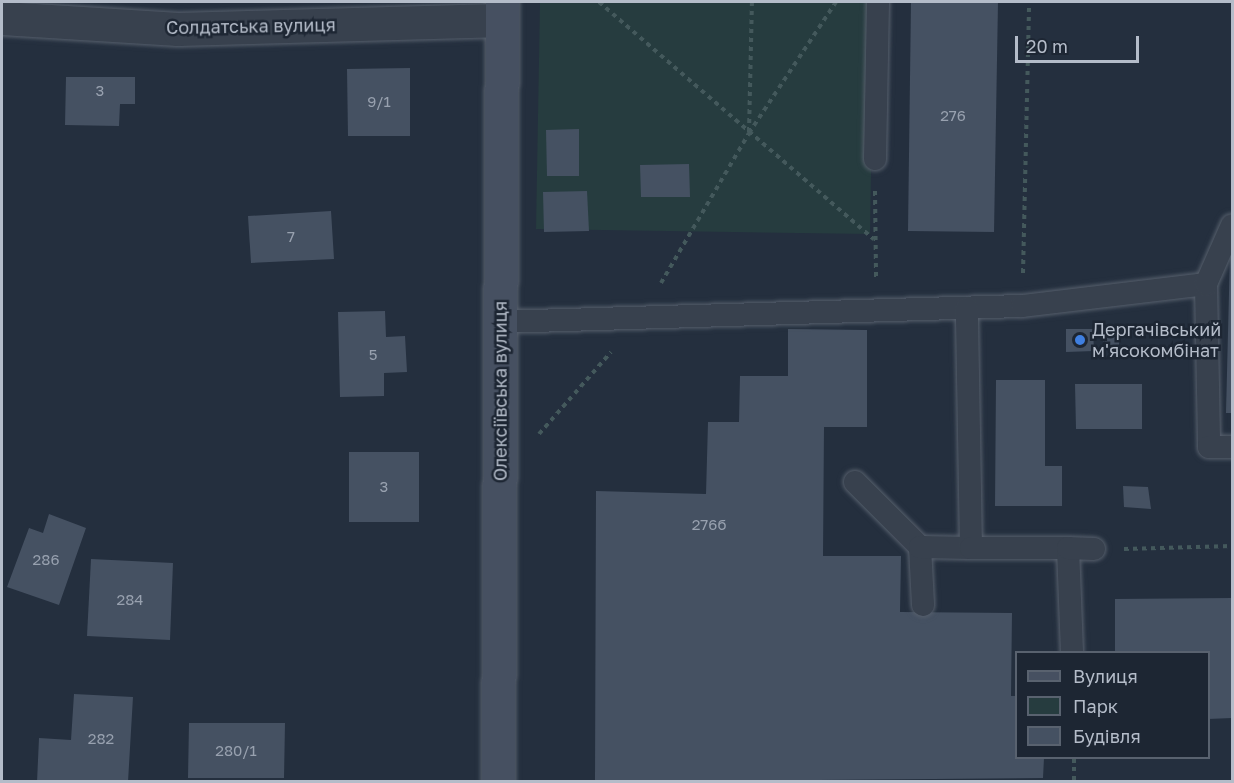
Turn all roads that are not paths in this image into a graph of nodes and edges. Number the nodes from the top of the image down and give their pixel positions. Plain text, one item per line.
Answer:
1 (878, 2) edge
2 (501, 11) edge
3 (2, 18) edge
4 (875, 159) road end
5 (1233, 225) edge
6 (1206, 284) junction
7 (967, 308) junction
8 (501, 322) junction
9 (1233, 447) edge
10 (855, 483) dead end
11 (920, 547) junction
12 (971, 548) junction
13 (1068, 549) junction
14 (1094, 549) road end
15 (923, 605) dead end
16 (1072, 651) edge
17 (498, 782) edge

1 - 4 lane
2 - 3 street, Солдатська вулиця
2 - 8 street, Олексіївська вулиця
5 - 6 lane
6 - 7 lane
6 - 9 lane
7 - 8 lane
7 - 12 lane
8 - 17 street, Олексіївська вулиця
10 - 11 lane
11 - 12 lane
11 - 15 lane
12 - 13 lane
13 - 14 lane
13 - 16 lane

